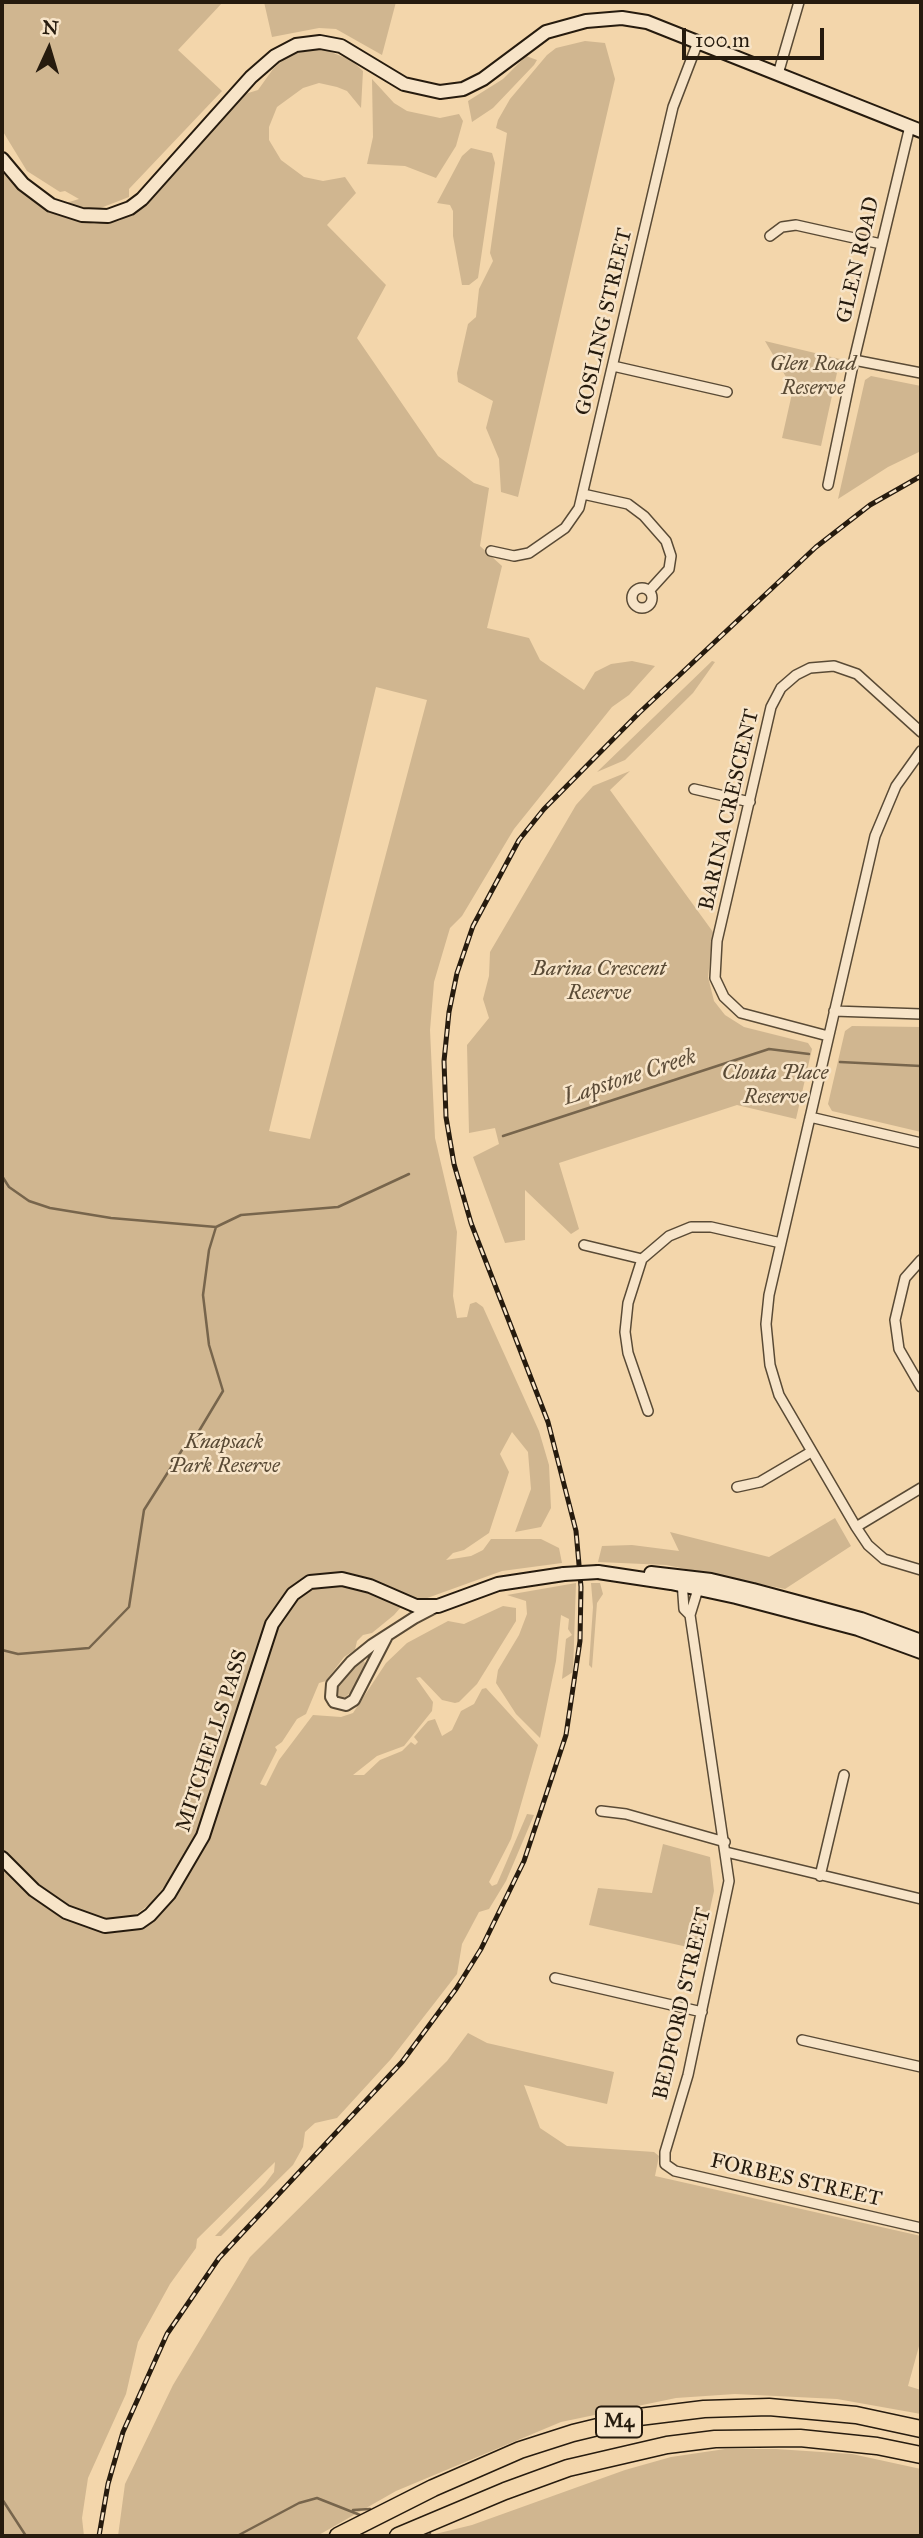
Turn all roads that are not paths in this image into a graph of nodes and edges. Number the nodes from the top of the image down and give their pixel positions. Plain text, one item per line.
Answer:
1 (799, 2) edge
2 (698, 43) junction
3 (778, 74) junction
4 (916, 129) edge
5 (2, 159) edge
6 (770, 236) dead end
7 (881, 244) junction
8 (854, 360) junction
9 (613, 366) junction
10 (921, 373) edge
11 (727, 392) dead end
12 (828, 485) dead end
13 (583, 494) junction
14 (491, 551) dead end
15 (649, 591) dead end
16 (921, 732) edge
17 (921, 751) edge
18 (694, 789) dead end
19 (750, 802) junction
20 (834, 1011) junction
21 (921, 1014) edge
22 (828, 1036) junction
23 (810, 1116) junction
24 (921, 1143) edge
25 (781, 1243) junction
26 (584, 1245) dead end
27 (642, 1259) junction
28 (921, 1260) edge
29 (921, 1387) edge
30 (648, 1411) dead end
31 (811, 1452) junction
32 (737, 1487) dead end
33 (921, 1488) edge
34 (856, 1527) junction
35 (921, 1570) edge
36 (682, 1580) junction
37 (698, 1589) junction
38 (438, 1606) junction
39 (690, 1615) junction
40 (387, 1636) junction
41 (921, 1641) edge
42 (921, 1652) edge
43 (844, 1775) dead end
44 (601, 1811) dead end
45 (725, 1847) junction
46 (2, 1858) edge
47 (820, 1876) junction
48 (921, 1899) edge
49 (555, 1978) dead end
50 (702, 2012) junction
51 (802, 2040) dead end
52 (921, 2067) edge
53 (664, 2164) joint
54 (921, 2228) edge
55 (921, 2429) edge
56 (921, 2455) edge
57 (338, 2536) edge
58 (398, 2536) edge

1 - 3 street
2 - 3 main road
2 - 5 main road
2 - 9 street, GOSLING STREET
3 - 4 main road
4 - 7 street, GLEN ROAD
6 - 7 street
7 - 8 street, GLEN ROAD
8 - 10 street
8 - 12 street, GLEN ROAD
9 - 11 street
9 - 13 street, GOSLING STREET
13 - 14 street, GOSLING STREET
13 - 15 street
16 - 19 street, BARINA CRESCENT
17 - 20 street
18 - 19 street
19 - 22 street, BARINA CRESCENT
20 - 21 street
20 - 22 street
22 - 23 street
23 - 24 street
23 - 25 street
25 - 27 street
25 - 31 street
26 - 27 street
27 - 30 street
28 - 29 street
31 - 32 street
31 - 34 street
33 - 34 street
34 - 35 street
36 - 37 main road
36 - 38 main road, bridge
36 - 39 street, BEDFORD STREET
36 - 41 main road
37 - 39 street
37 - 42 main road
38 - 40 street
38 - 46 main road, MITCHELLS PASS
39 - 45 street, BEDFORD STREET
40 - 40 street
43 - 47 street
44 - 45 street
45 - 47 street
45 - 50 street, BEDFORD STREET
47 - 48 street
49 - 50 street
50 - 53 street, BEDFORD STREET
51 - 52 street
53 - 54 street, FORBES STREET
55 - 57 highway, M4
56 - 58 highway, M4

